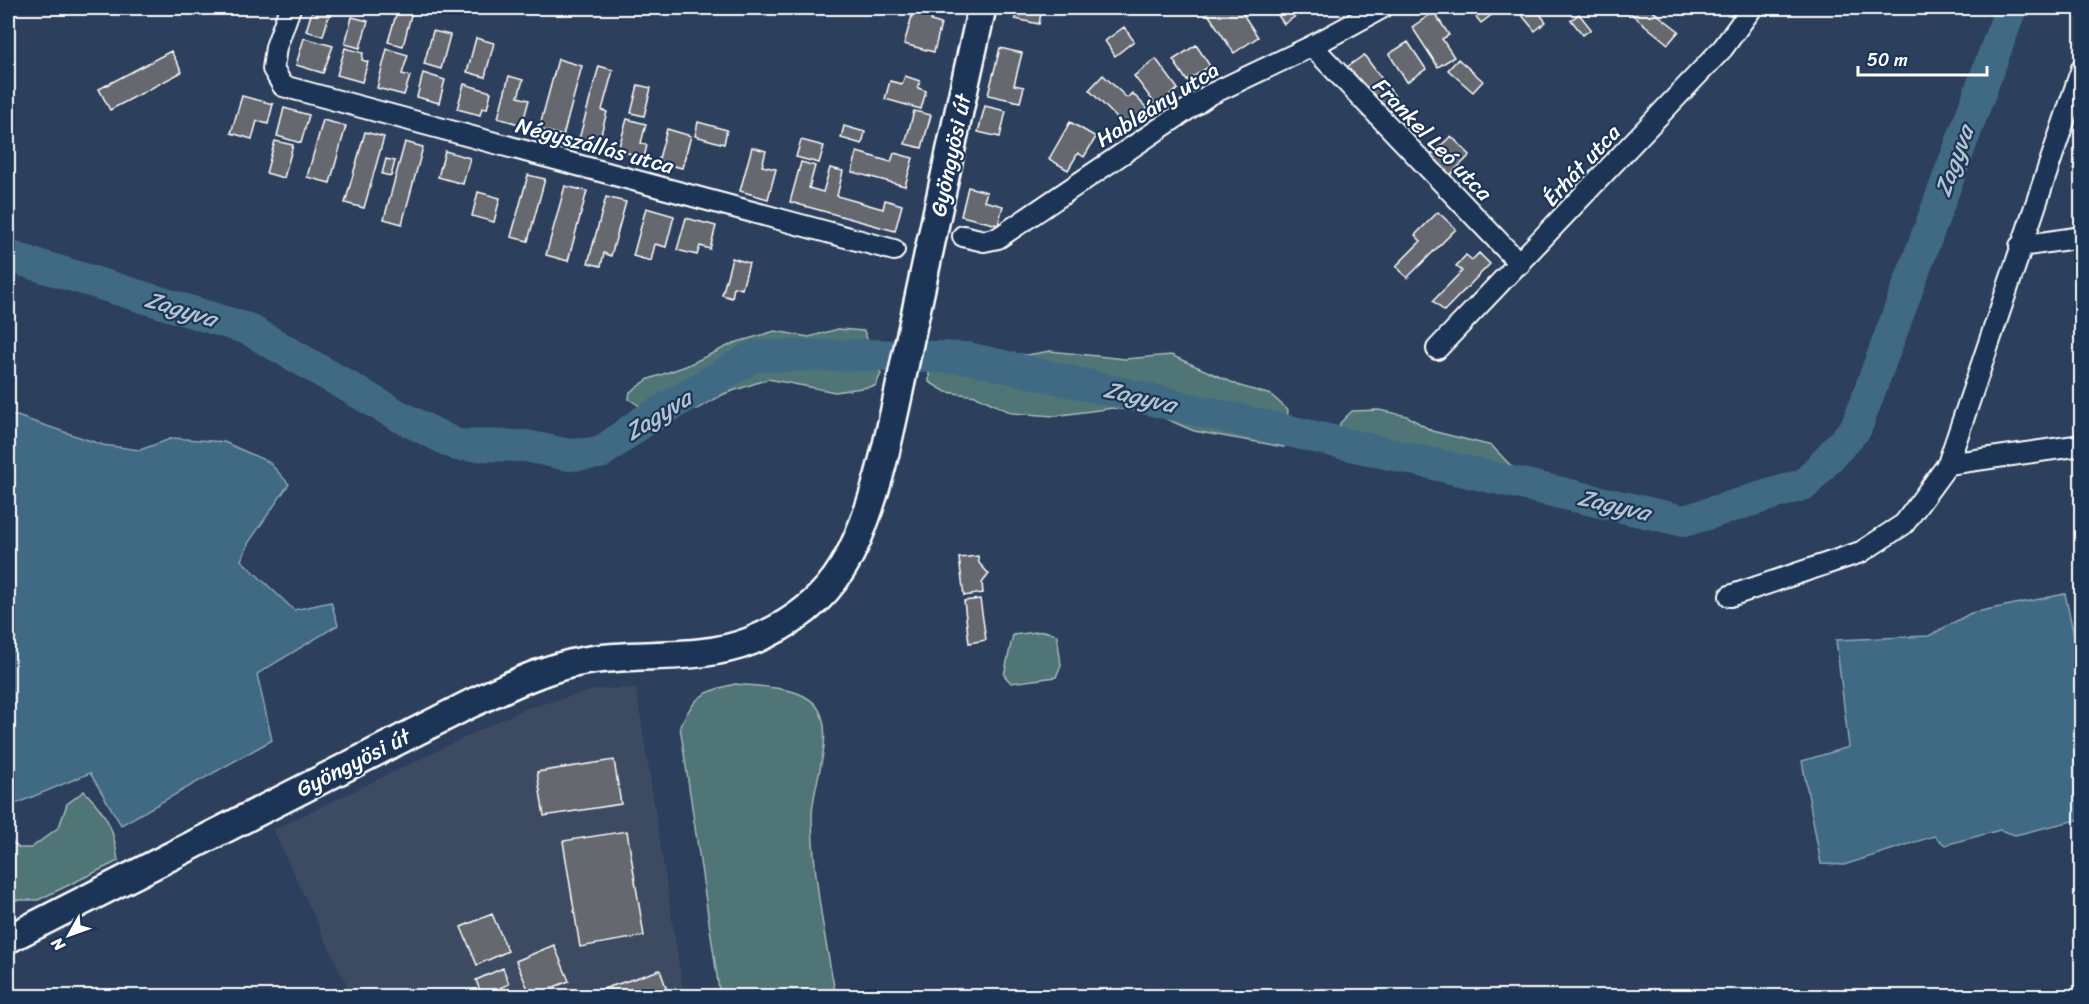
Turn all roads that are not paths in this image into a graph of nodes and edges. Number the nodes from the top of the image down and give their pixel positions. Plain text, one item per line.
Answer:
1 (290, 8) edge
2 (982, 8) edge
3 (1382, 8) edge
4 (1752, 8) edge
5 (1312, 46) junction
6 (2082, 68) edge
7 (963, 236) dead end
8 (2082, 237) edge
9 (2020, 246) junction
10 (894, 250) dead end
11 (1520, 264) junction
12 (1437, 349) dead end
13 (2082, 445) edge
14 (1948, 464) junction
15 (1730, 596) dead end
16 (8, 939) edge

1 - 10 street, Négyszállás utca
2 - 16 street, Gyöngyösi út
3 - 5 street, Hableány utca
4 - 11 street, Érhát utca
5 - 7 street, Hableány utca
5 - 11 street, Frankel Leó utca
6 - 9 street
8 - 9 street
9 - 14 street
11 - 12 street, Érhát utca
13 - 14 street
14 - 15 street

